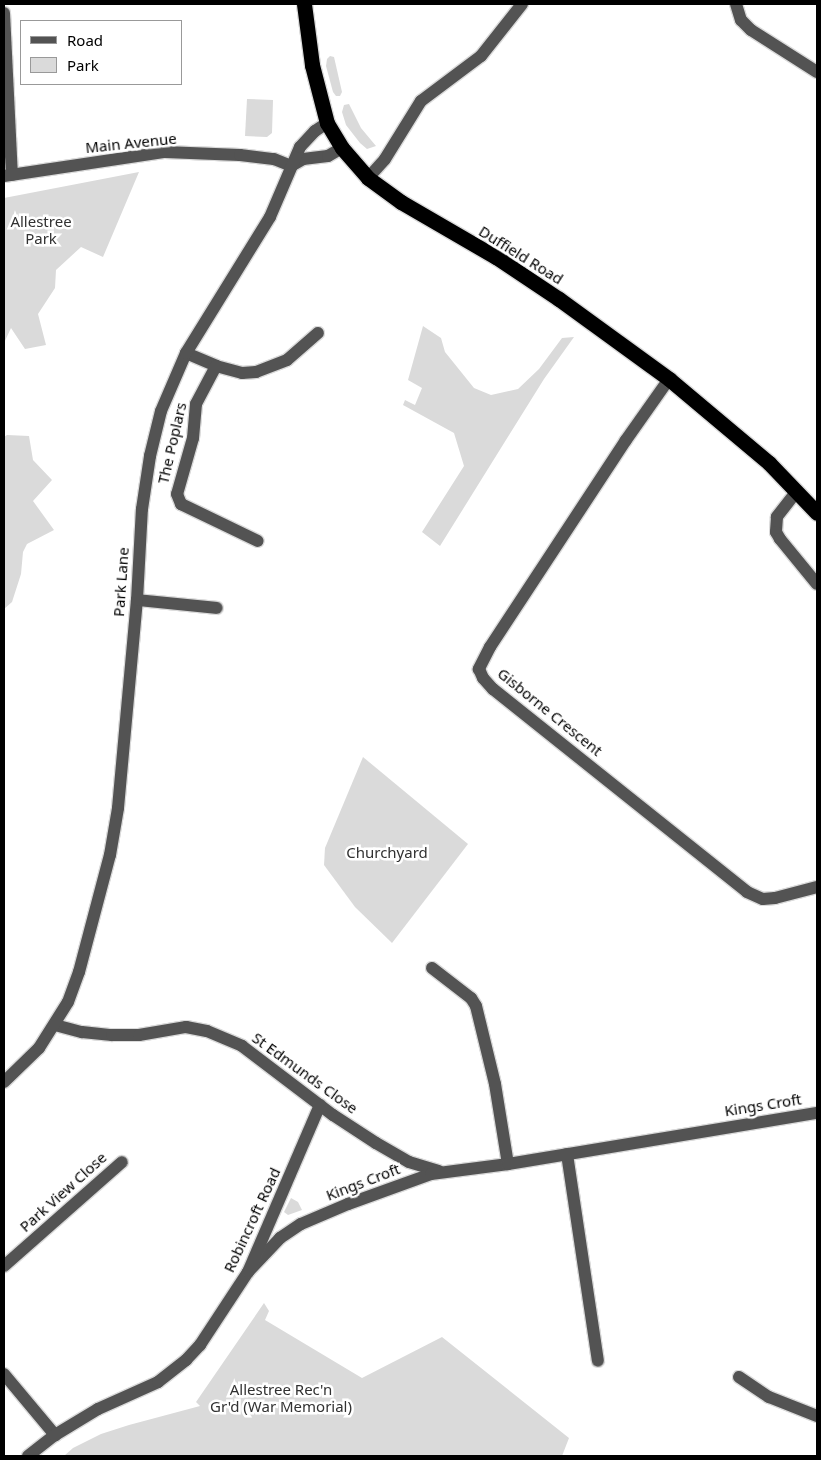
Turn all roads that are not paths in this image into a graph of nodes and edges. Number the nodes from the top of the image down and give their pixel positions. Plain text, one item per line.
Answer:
1 (304, 4) edge
2 (522, 4) edge
3 (736, 4) edge
4 (4, 13) edge
5 (817, 72) edge
6 (327, 123) junction
7 (342, 148) junction
8 (291, 166) junction
9 (8, 175) edge
10 (368, 178) junction
11 (318, 332) dead end
12 (186, 353) junction
13 (216, 366) junction
14 (668, 379) junction
15 (797, 491) junction
16 (817, 513) edge
17 (258, 541) dead end
18 (817, 584) edge
19 (137, 600) junction
20 (217, 608) dead end
21 (817, 887) edge
22 (432, 968) dead end
23 (55, 1025) junction
24 (4, 1082) edge
25 (320, 1105) junction
26 (817, 1113) edge
27 (567, 1154) junction
28 (122, 1162) dead end
29 (508, 1164) junction
30 (440, 1171) junction
31 (4, 1266) edge
32 (248, 1272) junction
33 (598, 1361) dead end
34 (4, 1374) edge
35 (739, 1376) dead end
36 (817, 1416) edge
37 (55, 1435) junction
38 (28, 1456) edge

1 - 6 highway, Duffield Road
2 - 10 street
3 - 5 street
4 - 9 street
6 - 7 highway, Duffield Road
6 - 8 street, Park Lane
7 - 8 street
7 - 10 highway, Duffield Road
8 - 9 street, Main Avenue
8 - 12 street, Park Lane
10 - 14 highway, Duffield Road
11 - 13 street
12 - 13 street
12 - 19 street, Park Lane
13 - 17 street, The Poplars
14 - 15 highway, Duffield Road
14 - 21 street, Gisborne Crescent
15 - 16 highway, Duffield Road
15 - 18 street
19 - 20 street
19 - 23 street, Park Lane
22 - 29 street
23 - 24 street, Park Lane
23 - 25 street, St Edmunds Close
25 - 30 street, St Edmunds Close
25 - 32 street, Robincroft Road
26 - 27 street, Kings Croft
27 - 29 street, Kings Croft
27 - 33 street
28 - 31 street, Park View Close
29 - 30 street, Kings Croft
30 - 32 street, Kings Croft
32 - 37 street, Robincroft Road
34 - 37 street
35 - 36 street
37 - 38 street, Robincroft Road

